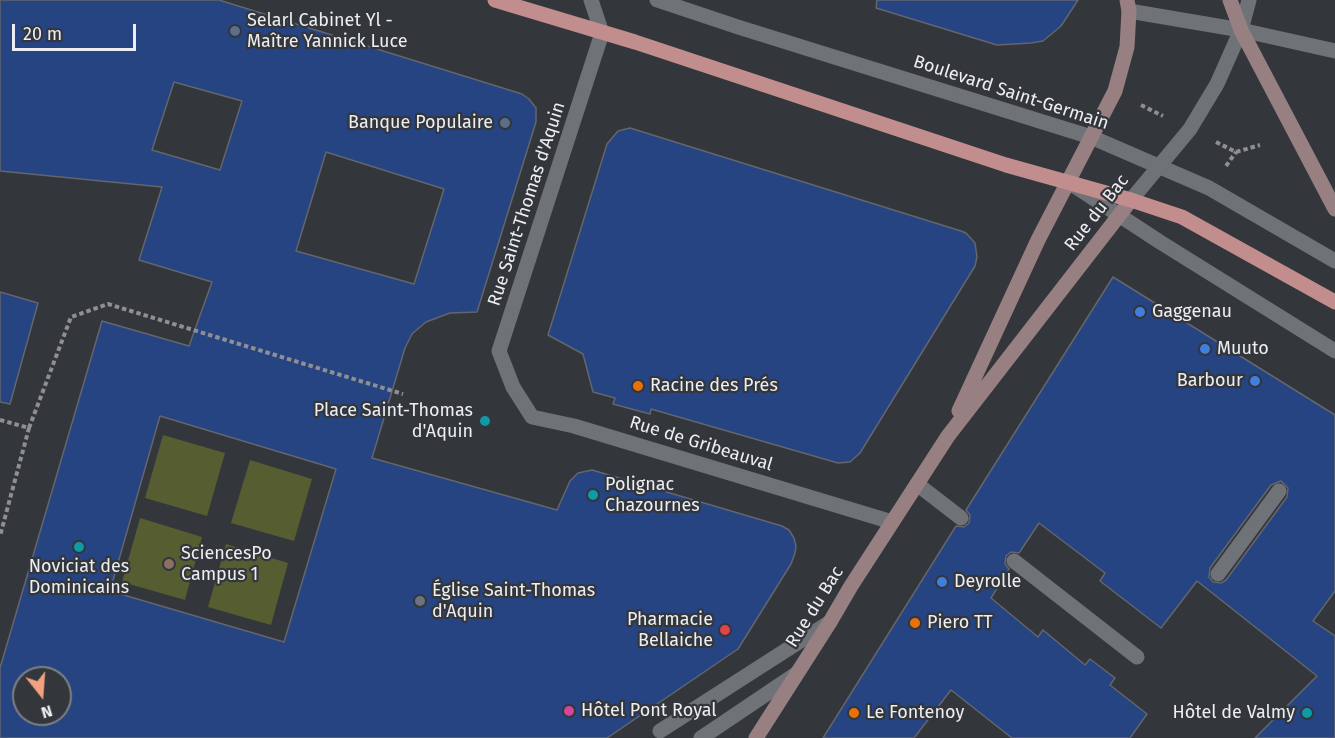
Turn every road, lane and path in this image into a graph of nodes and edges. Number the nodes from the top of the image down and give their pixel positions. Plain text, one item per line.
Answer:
1 (495, 0) edge
2 (591, 0) edge
3 (657, 0) edge
4 (1230, 0) edge
5 (1249, 0) edge
6 (1128, 5) edge
7 (1242, 30) junction
8 (602, 33) junction
9 (1335, 51) edge
10 (1140, 104) dead end
11 (1165, 117) dead end
12 (1091, 137) junction
13 (1208, 138) dead end
14 (1260, 145) dead end
15 (1159, 167) junction
16 (1068, 182) junction
17 (1131, 200) junction
18 (1335, 209) edge
19 (1119, 216) junction
20 (1335, 261) edge
21 (1335, 302) edge
22 (1335, 351) edge
23 (513, 387) joint
24 (404, 394) dead end
25 (0, 420) edge
26 (30, 428) junction
27 (948, 436) junction
28 (917, 484) junction
29 (1279, 491) dead end
30 (961, 519) dead end
31 (892, 522) junction
32 (0, 536) edge
33 (1014, 561) dead end
34 (1218, 574) dead end
35 (830, 622) junction
36 (1137, 657) dead end
37 (796, 674) junction
38 (660, 731) dead end
39 (701, 738) edge
40 (756, 738) edge

1 - 8 main road
2 - 8 street
3 - 12 street, Boulevard Saint-Germain
4 - 7 main road
5 - 7 street, Rue du Bac
6 - 7 street
6 - 12 main road, Rue du Bac
7 - 9 street
7 - 15 street, Rue du Bac
7 - 18 main road
8 - 16 main road
8 - 23 street, Rue Saint-Thomas d'Aquin
10 - 11 path
12 - 15 street, Boulevard Saint-Germain
12 - 16 main road, Rue du Bac
13 - 14 path
15 - 17 street, Rue du Bac
15 - 20 street, Boulevard Saint-Germain
16 - 17 main road
16 - 19 street
16 - 27 main road, Rue du Bac
17 - 19 main road, Rue du Bac
17 - 21 main road
19 - 22 street
19 - 27 main road, Rue du Bac
23 - 31 street, Rue de Gribeauval
24 - 26 path
25 - 26 path
26 - 32 path
27 - 28 main road, Rue du Bac
28 - 30 street
28 - 31 main road, Rue du Bac
29 - 34 street
31 - 35 main road, Rue du Bac
33 - 36 street
35 - 37 main road, Rue du Bac
35 - 38 street
37 - 39 street
37 - 40 main road, Rue du Bac

